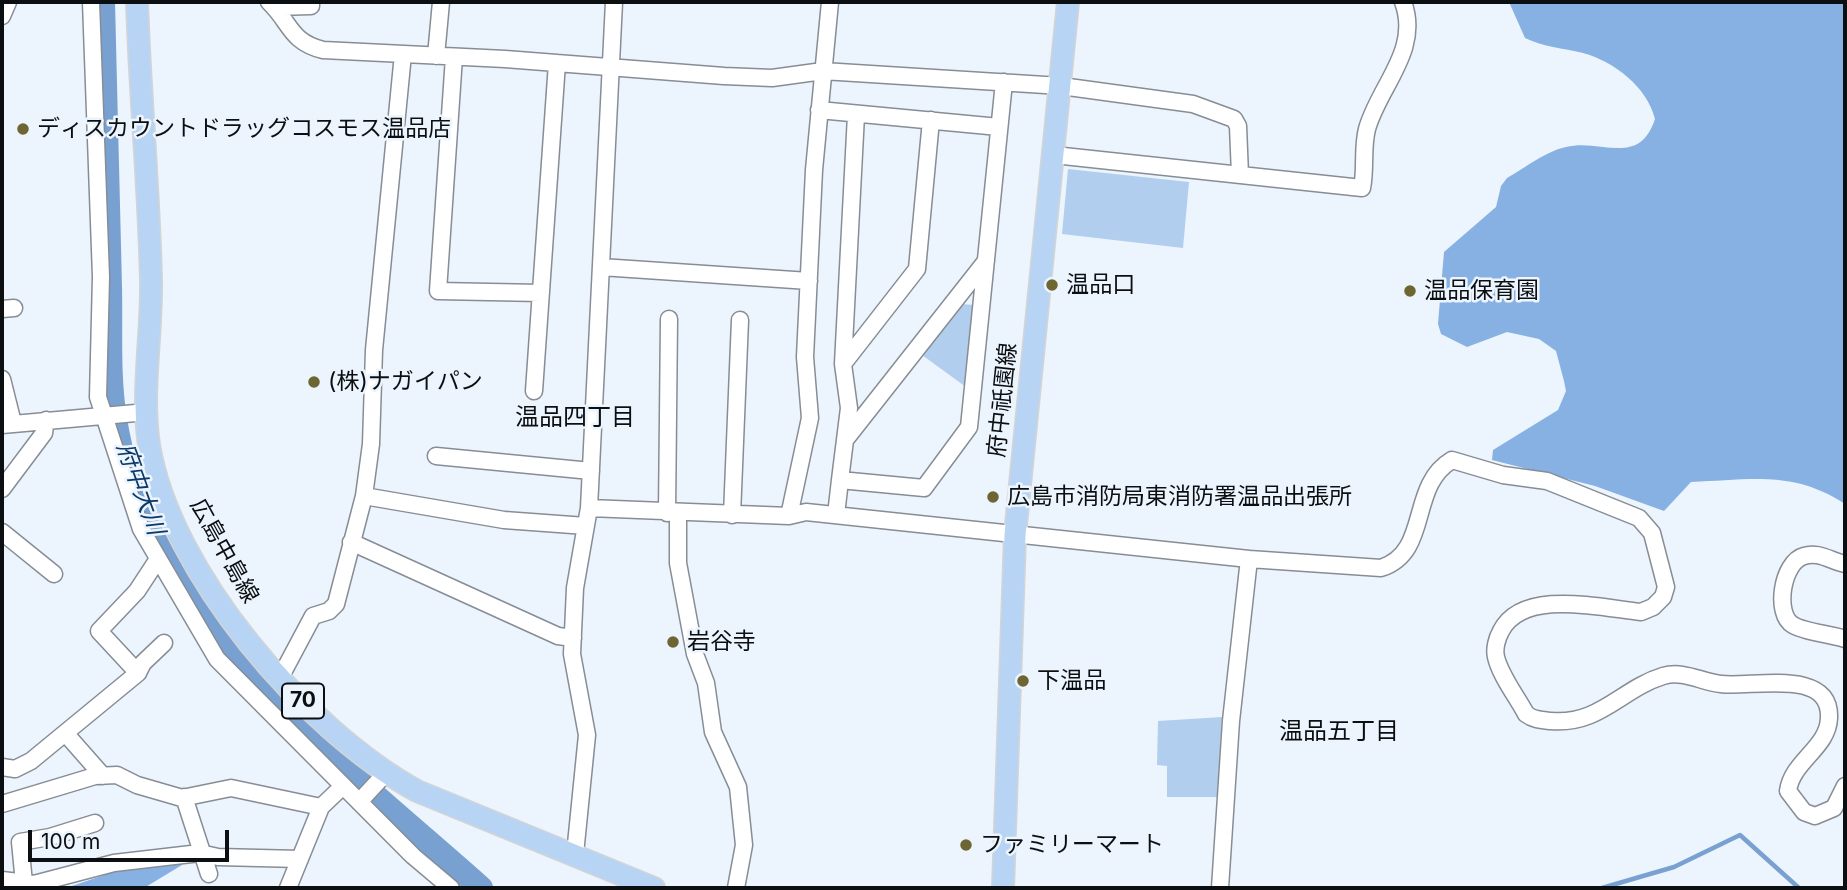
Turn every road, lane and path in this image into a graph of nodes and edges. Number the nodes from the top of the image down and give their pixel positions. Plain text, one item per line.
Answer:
1 (8, 2) edge
2 (91, 2) edge
3 (136, 2) edge
4 (311, 2) edge
5 (441, 2) edge
6 (614, 2) edge
7 (830, 2) edge
8 (1068, 2) edge
9 (1403, 2) edge
10 (272, 4) edge
11 (2, 16) edge
12 (403, 54) junction
13 (436, 56) junction
14 (454, 57) junction
15 (557, 63) junction
16 (611, 68) junction
17 (823, 71) junction
18 (1004, 82) junction
19 (1061, 86) junction
20 (819, 110) junction
21 (856, 115) junction
22 (931, 120) junction
23 (999, 127) junction
24 (1054, 155) junction
25 (1240, 175) junction
26 (986, 261) junction
27 (601, 267) junction
28 (809, 281) junction
29 (541, 293) junction
30 (669, 319) dead end
31 (740, 320) dead end
32 (844, 364) junction
33 (2, 379) edge
34 (534, 391) dead end
35 (147, 412) junction
36 (102, 414) junction
37 (46, 420) junction
38 (8, 424) edge
39 (844, 442) junction
40 (436, 456) dead end
41 (591, 471) junction
42 (841, 480) junction
43 (2, 489) edge
44 (363, 496) junction
45 (589, 508) junction
46 (673, 514) junction
47 (732, 515) junction
48 (836, 515) junction
49 (789, 516) junction
50 (586, 526) junction
51 (2, 532) edge
52 (1015, 535) junction
53 (351, 542) junction
54 (158, 559) junction
55 (1250, 559) junction
56 (1845, 564) edge
57 (54, 574) dead end
58 (573, 638) junction
59 (1845, 639) edge
60 (164, 643) dead end
61 (138, 673) junction
62 (280, 678) junction
63 (66, 734) junction
64 (2, 767) edge
65 (386, 774) junction
66 (103, 776) junction
67 (343, 786) junction
68 (1845, 786) edge
69 (184, 797) junction
70 (359, 802) junction
71 (2, 804) edge
72 (321, 807) junction
73 (95, 823) dead end
74 (200, 853) junction
75 (575, 854) junction
76 (300, 859) junction
77 (209, 874) dead end
78 (2, 880) edge
79 (24, 883) junction
80 (288, 888) edge
81 (451, 888) edge
82 (654, 888) edge
83 (736, 888) edge
84 (1003, 888) edge
85 (1220, 888) edge

1 - 11 street
2 - 36 street
3 - 35 main road, 広島中島線 / 70
4 - 10 street
5 - 13 street
6 - 16 street
7 - 17 street
8 - 19 main road, 府中祇園線
9 - 25 street
10 - 12 street
12 - 13 street
12 - 44 street
13 - 14 street
14 - 15 street
14 - 29 street
15 - 16 street
15 - 29 street
16 - 17 street
16 - 27 street
17 - 18 street
17 - 20 street
18 - 19 street
18 - 23 street
19 - 24 main road, 府中祇園線
19 - 25 street
20 - 21 street
20 - 28 street
21 - 22 street
21 - 32 street
22 - 23 street
22 - 32 street
23 - 26 street
24 - 25 street
24 - 52 main road, 府中祇園線
26 - 39 street
26 - 42 street
27 - 28 street
27 - 41 street
28 - 49 street
29 - 34 street
30 - 46 street
31 - 47 street
32 - 39 street
33 - 38 street
35 - 36 street
35 - 62 main road, 広島中島線 / 70
36 - 37 street
36 - 54 street
37 - 38 street
37 - 43 street
39 - 42 street
40 - 41 street
41 - 45 street
42 - 48 street
44 - 50 street
44 - 53 street
45 - 46 street
45 - 50 street
46 - 47 street
46 - 83 street
47 - 49 street
48 - 49 street
48 - 52 street
50 - 58 street
51 - 57 street
52 - 55 street
52 - 84 main road, 府中祇園線
53 - 58 street
53 - 62 street
54 - 61 street
54 - 67 street
55 - 68 street
55 - 85 street
56 - 59 street
58 - 75 street
60 - 61 street
61 - 63 street
62 - 65 main road, 広島中島線 / 70
63 - 64 street
63 - 66 street
65 - 70 street
65 - 75 main road, 広島中島線 / 70
66 - 69 street
66 - 71 street
67 - 70 street
67 - 72 street
69 - 72 street
69 - 74 street
70 - 81 street
72 - 76 street
73 - 79 street
74 - 76 street
74 - 77 street
74 - 79 street
75 - 82 main road, 広島中島線 / 70
76 - 80 street
78 - 79 street

